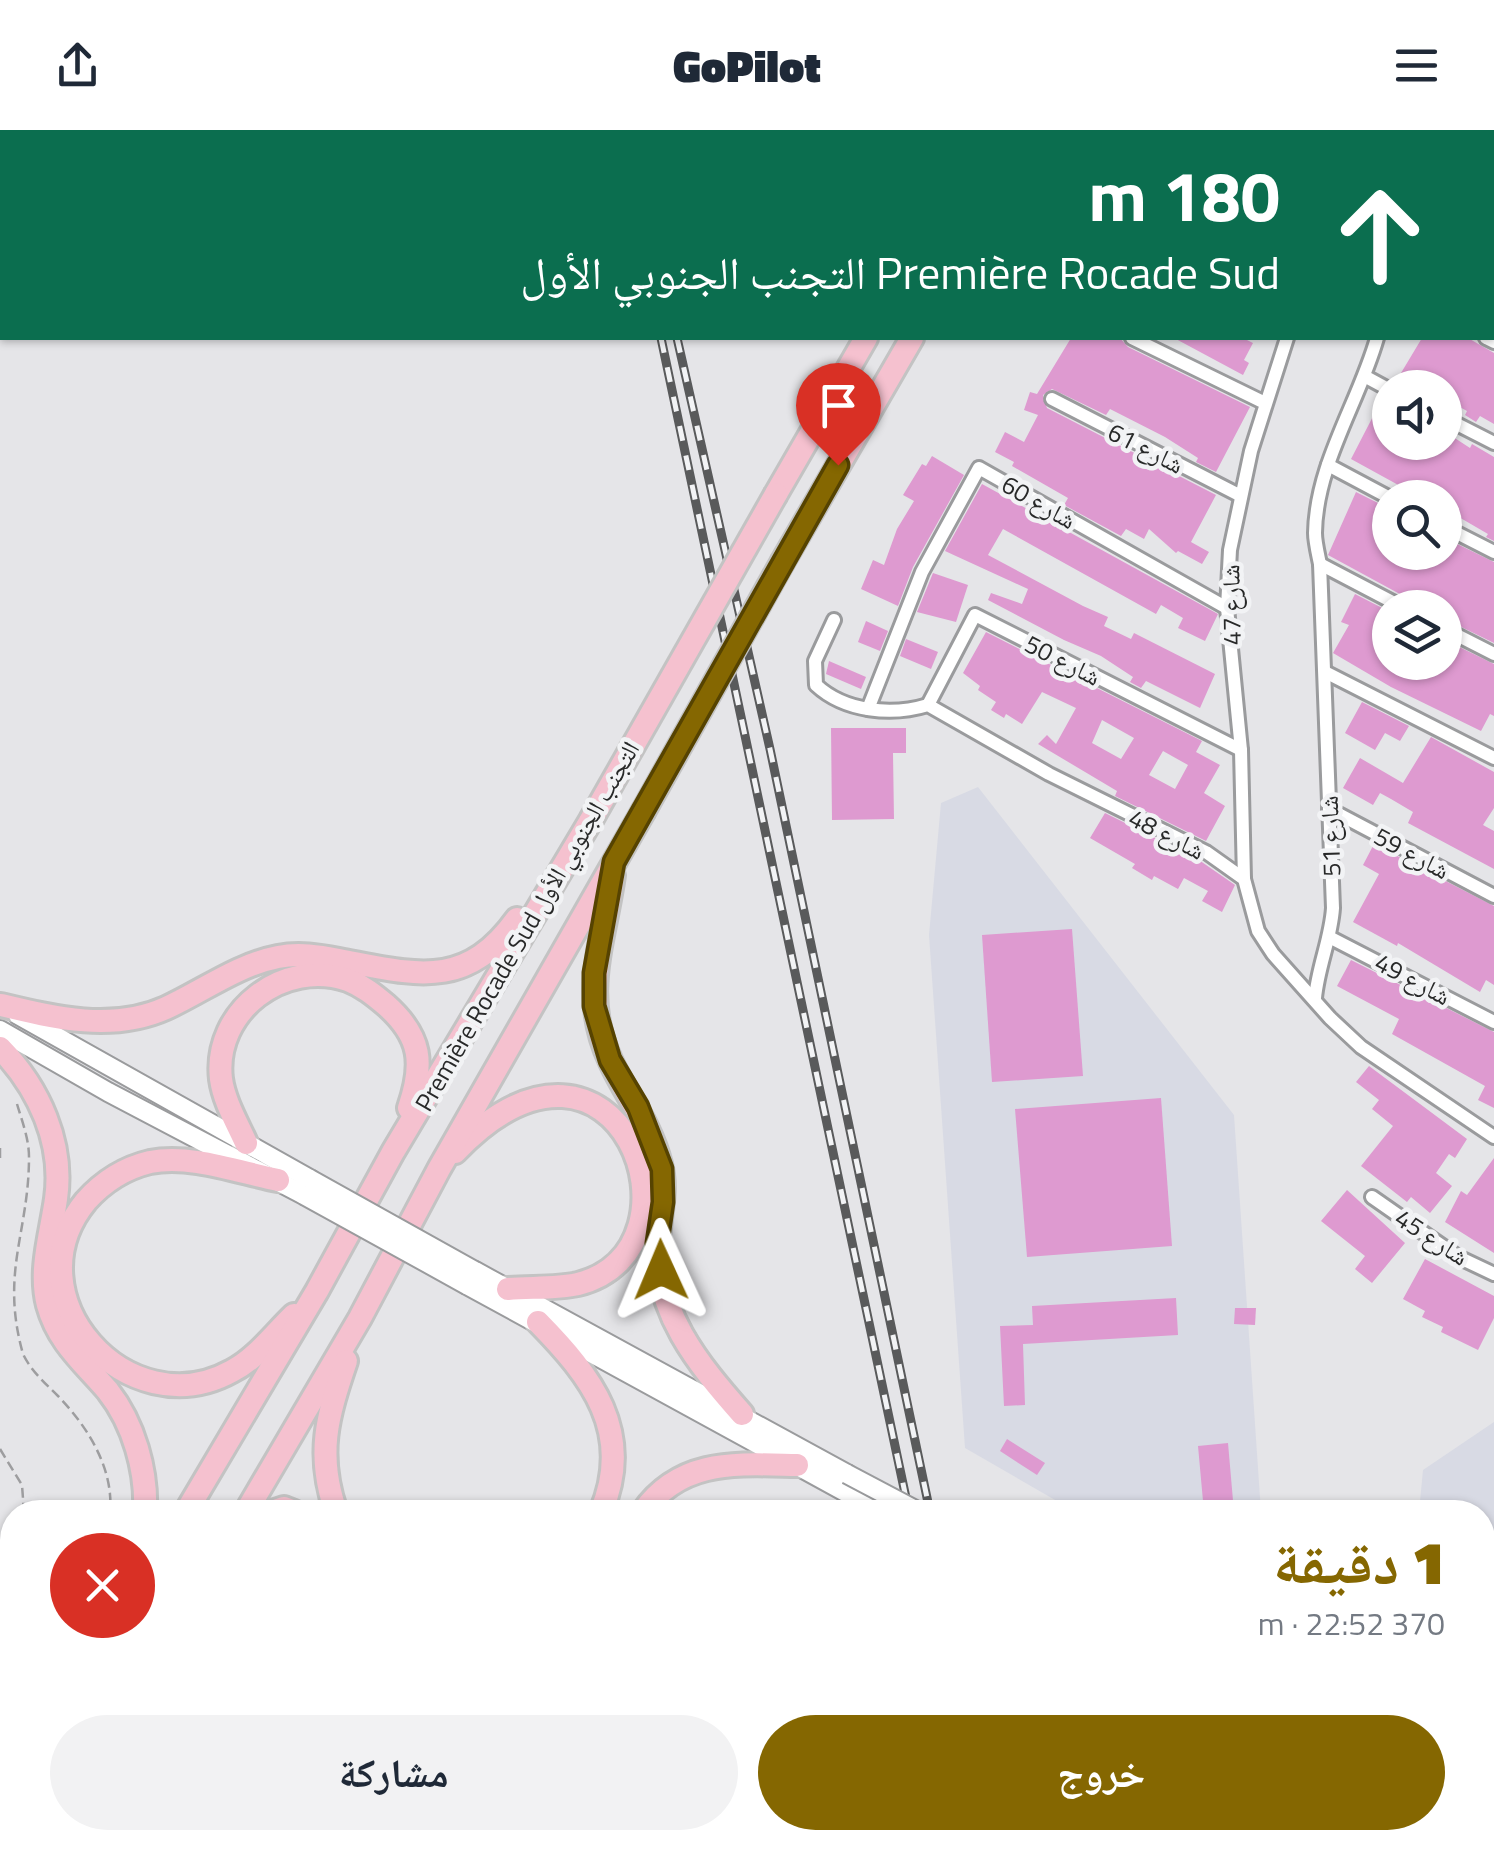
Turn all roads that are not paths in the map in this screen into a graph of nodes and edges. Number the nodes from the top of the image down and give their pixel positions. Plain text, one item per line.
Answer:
1 (865, 340) edge
2 (911, 340) edge
3 (1136, 340) edge
4 (1286, 340) edge
5 (1375, 340) edge
6 (1366, 377) junction
7 (1372, 380) edge
8 (1052, 399) dead end
9 (1265, 402) junction
10 (1462, 427) edge
11 (1494, 444) edge
12 (1328, 464) junction
13 (1372, 488) edge
14 (1241, 496) junction
15 (1462, 535) edge
16 (1494, 552) edge
17 (1320, 564) junction
18 (1372, 591) edge
19 (1227, 608) junction
20 (834, 620) dead end
21 (1462, 638) edge
22 (1494, 654) edge
23 (1325, 672) junction
24 (928, 705) junction
25 (868, 709) junction
26 (1241, 750) junction
27 (1494, 758) edge
28 (1329, 809) junction
29 (591, 820) junction
30 (614, 862) junction
31 (1244, 879) junction
32 (1494, 896) edge
33 (1331, 938) junction
34 (1315, 998) junction
35 (0, 1004) edge
36 (1494, 1022) edge
37 (0, 1030) edge
38 (0, 1048) edge
39 (1494, 1137) edge
40 (246, 1144) junction
41 (393, 1152) junction
42 (439, 1169) junction
43 (278, 1180) junction
44 (307, 1187) junction
45 (1372, 1198) dead end
46 (1494, 1274) edge
47 (471, 1278) junction
48 (508, 1289) junction
49 (318, 1291) junction
50 (360, 1318) junction
51 (538, 1322) junction
52 (742, 1414) junction
53 (797, 1465) junction
54 (844, 1482) junction
55 (146, 1500) edge
56 (193, 1500) edge
57 (253, 1500) edge
58 (333, 1500) edge
59 (605, 1500) edge
60 (654, 1500) edge
61 (867, 1500) edge
62 (889, 1500) edge

1 - 29 highway, Première Rocade Sud التجنب الجنوبي الأول, bridge
2 - 30 highway, Première Rocade Sud التجنب الجنوبي الأول, bridge
3 - 9 street
4 - 9 street, شارع 47
5 - 6 street, شارع 51
6 - 7 street
6 - 12 street, شارع 51
8 - 14 street, شارع 61
9 - 14 street, شارع 47
10 - 11 street
12 - 13 street
12 - 17 street, شارع 51
14 - 19 street, شارع 47
15 - 16 street
17 - 18 street
17 - 23 street, شارع 51
19 - 25 street, شارع 60
19 - 26 street, شارع 47
20 - 25 street
21 - 22 street
23 - 27 street
23 - 28 street, شارع 51
24 - 25 street
24 - 26 street, شارع 50
24 - 31 street, شارع 48
26 - 31 street, شارع 47
28 - 32 street, شارع 59
28 - 33 street, شارع 51
29 - 35 highway
29 - 41 highway, Première Rocade Sud التجنب الجنوبي الأول
30 - 42 highway, Première Rocade Sud التجنب الجنوبي الأول
30 - 52 highway
31 - 34 street
33 - 34 street, شارع 51
33 - 36 street, شارع 49
34 - 39 street
35 - 40 main road
37 - 43 main road
38 - 55 highway
40 - 41 highway
40 - 44 main road
41 - 49 highway, Première Rocade Sud التجنب الجنوبي الأول
42 - 48 highway
42 - 50 highway, Première Rocade Sud التجنب الجنوبي الأول
43 - 44 main road
43 - 49 highway
44 - 47 main road, bridge
45 - 46 street, شارع 45
47 - 48 main road
47 - 51 main road
48 - 52 main road
49 - 56 highway, Première Rocade Sud التجنب الجنوبي الأول
50 - 57 highway, Première Rocade Sud التجنب الجنوبي الأول
50 - 58 highway
51 - 53 main road
51 - 59 highway
52 - 54 main road
53 - 54 main road
53 - 60 highway
54 - 61 main road
54 - 62 main road, bridge

